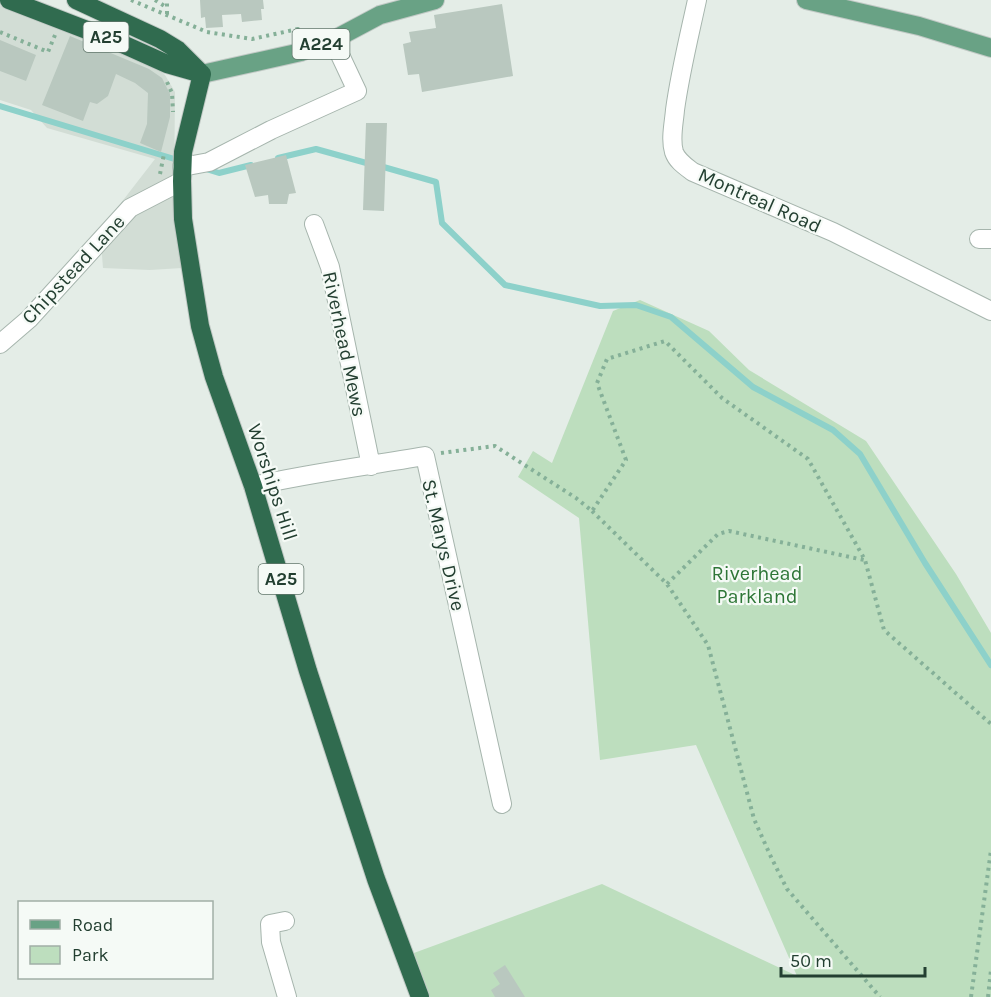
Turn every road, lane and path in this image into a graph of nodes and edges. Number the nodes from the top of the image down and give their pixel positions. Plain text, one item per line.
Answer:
1 (9, 0) edge
2 (76, 0) edge
3 (131, 0) edge
4 (155, 0) edge
5 (167, 0) edge
6 (435, 0) edge
7 (697, 0) edge
8 (806, 0) edge
9 (167, 8) junction
10 (167, 15) junction
11 (61, 20) junction
12 (0, 32) edge
13 (333, 40) junction
14 (991, 48) edge
15 (308, 50) junction
16 (202, 74) junction
17 (164, 77) dead end
18 (173, 118) dead end
19 (164, 151) dead end
20 (182, 174) junction
21 (158, 192) junction
22 (314, 224) dead end
23 (991, 311) edge
24 (0, 344) edge
25 (424, 456) junction
26 (371, 466) junction
27 (253, 486) junction
28 (592, 511) junction
29 (865, 560) junction
30 (667, 584) junction
31 (991, 724) edge
32 (502, 804) dead end
33 (991, 850) edge
34 (270, 926) dead end
35 (991, 970) edge
36 (287, 997) edge
37 (420, 997) edge
38 (880, 997) edge
39 (971, 997) edge
40 (988, 997) edge

1 - 11 highway, A25
2 - 16 highway, A25
3 - 10 path
4 - 9 path
5 - 9 path
6 - 13 main road, A224
7 - 23 street, Montreal Road
8 - 14 main road
9 - 10 path
10 - 15 path
11 - 12 path
11 - 16 highway, A25
13 - 15 main road, A224
13 - 20 street, Chipstead Lane
15 - 16 main road, A224
16 - 20 highway, Worships Hill / A25
17 - 18 path
19 - 21 path
20 - 21 street, Chipstead Lane
20 - 27 highway, Worships Hill / A25
21 - 24 street, Chipstead Lane
22 - 26 street, Riverhead Mews
25 - 26 street, St. Marys Drive
25 - 28 path
25 - 32 street, St. Marys Drive
26 - 27 street, St. Marys Drive
27 - 37 highway, Worships Hill / A25
28 - 29 path
28 - 30 path
29 - 30 path
29 - 31 path
30 - 38 path
33 - 39 path
34 - 36 street
35 - 40 path

